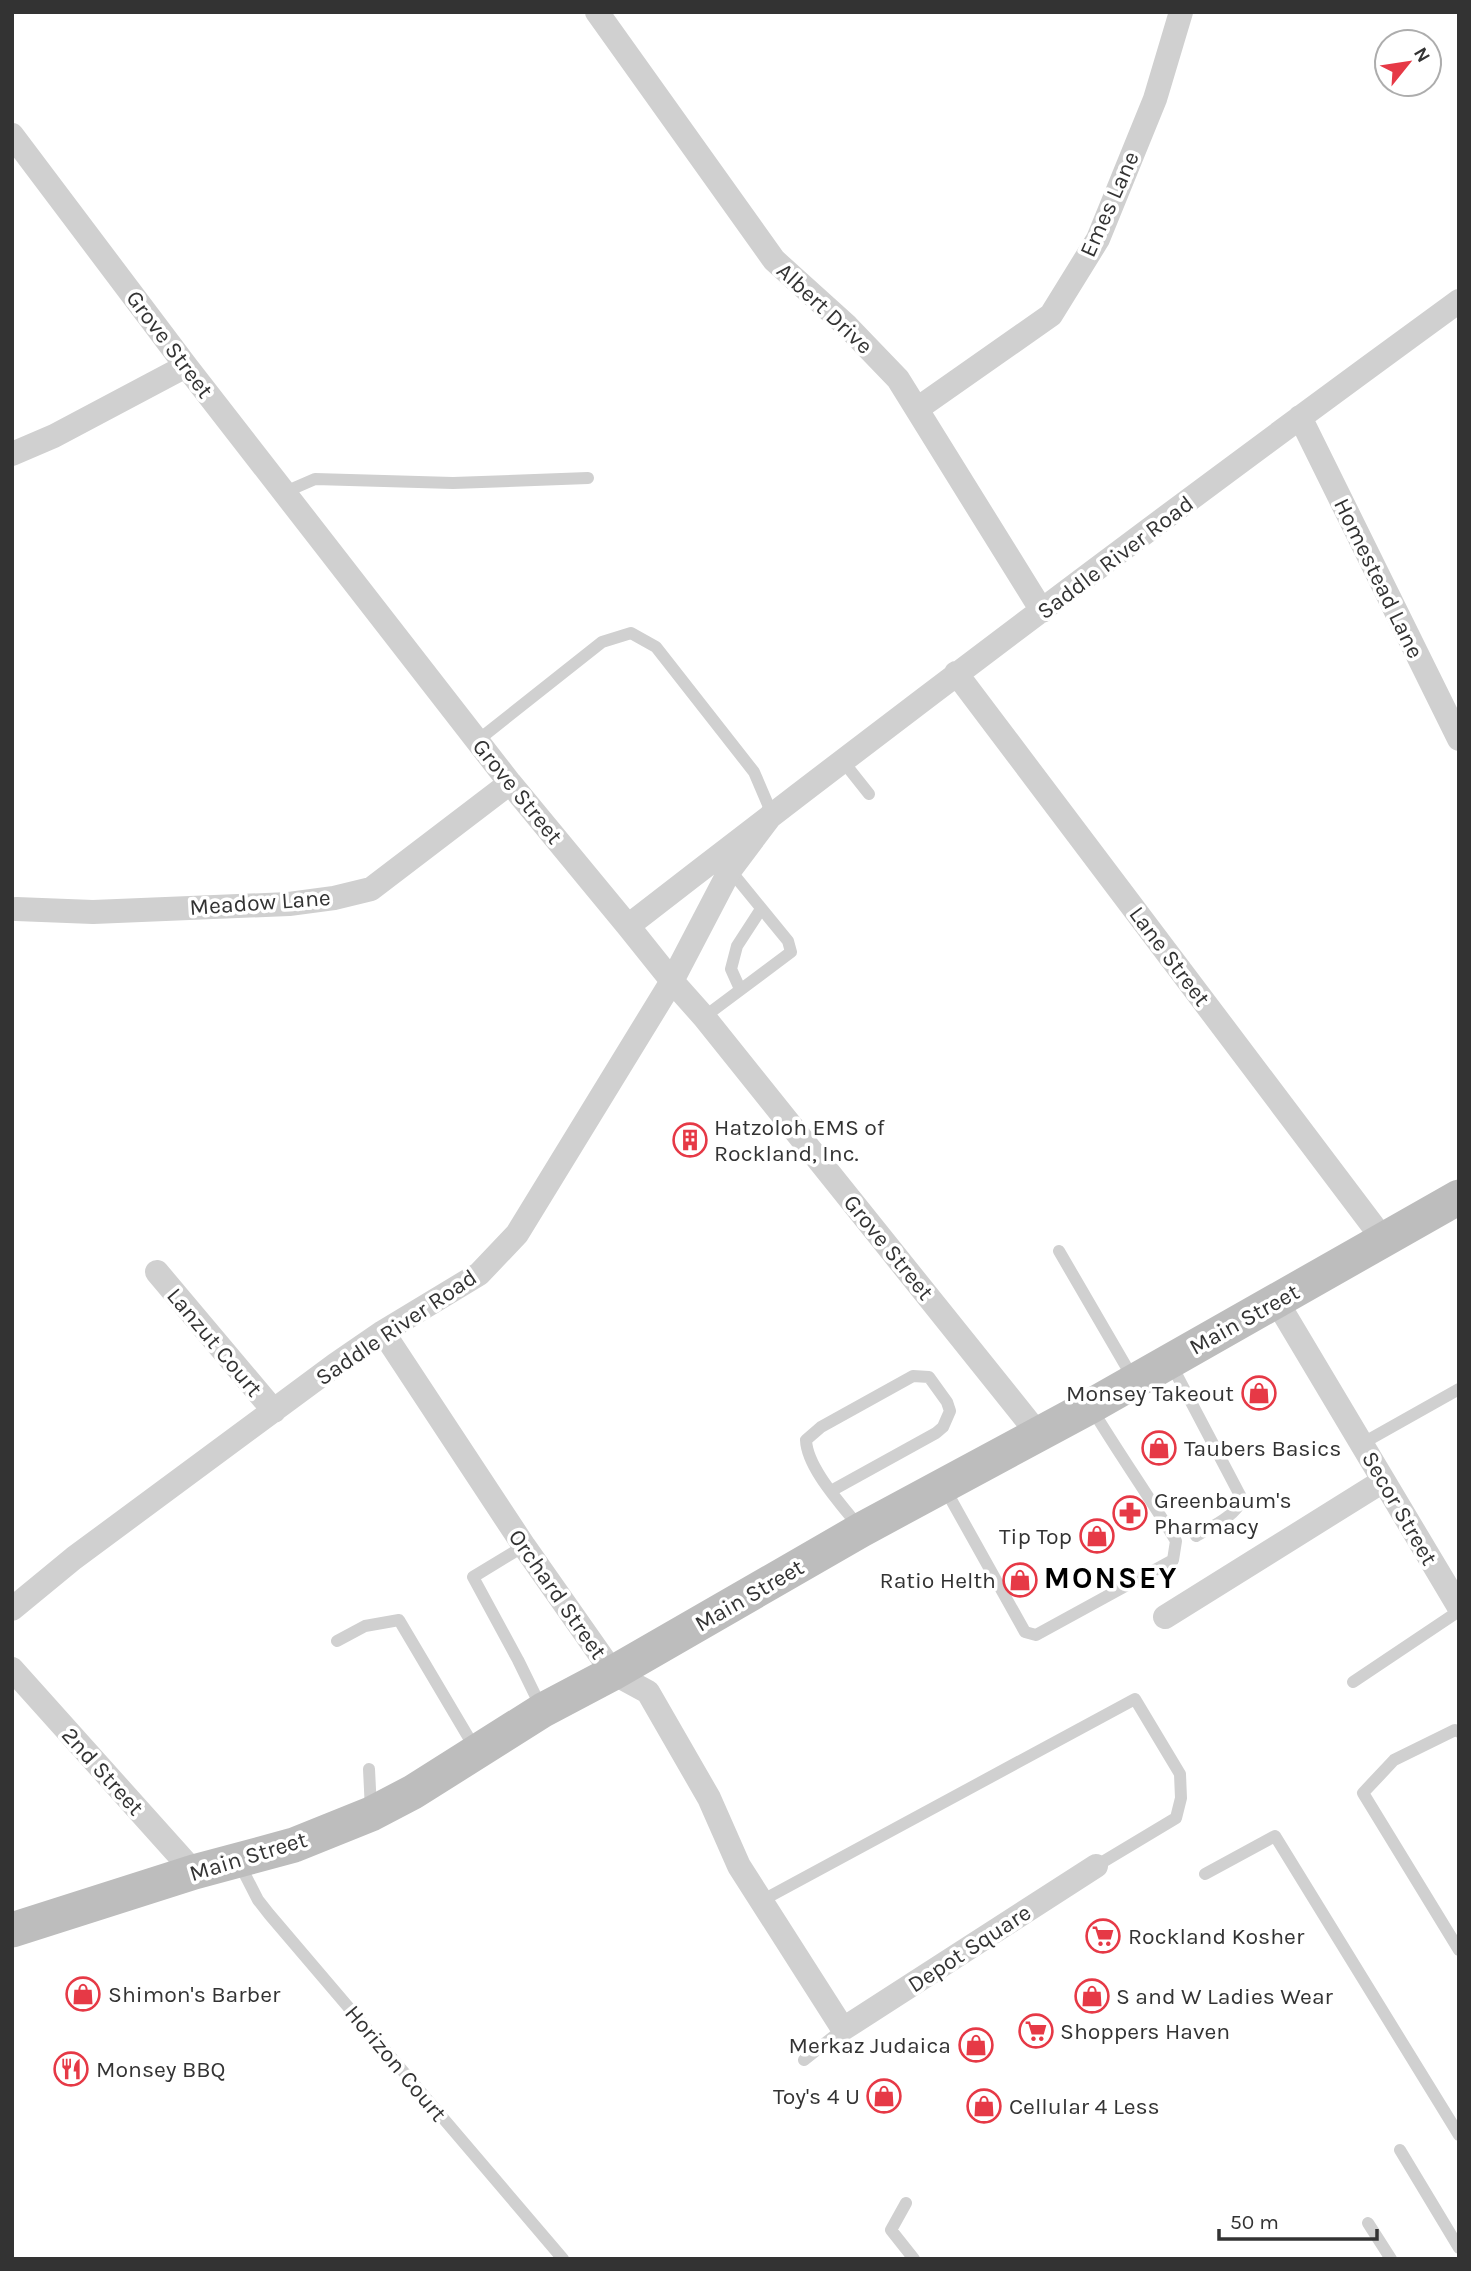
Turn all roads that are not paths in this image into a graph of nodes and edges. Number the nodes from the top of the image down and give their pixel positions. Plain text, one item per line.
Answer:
1 (597, 12) edge
2 (1181, 12) edge
3 (12, 135) edge
4 (1459, 301) edge
5 (186, 366) junction
6 (917, 409) junction
7 (1300, 417) junction
8 (12, 454) edge
9 (588, 478) dead end
10 (285, 492) junction
11 (1042, 611) junction
12 (956, 673) junction
13 (1459, 739) edge
14 (477, 741) junction
15 (842, 760) junction
16 (510, 783) junction
17 (869, 794) dead end
18 (772, 814) junction
19 (730, 870) junction
20 (761, 909) junction
21 (14, 910) edge
22 (628, 926) junction
23 (672, 981) junction
24 (740, 989) junction
25 (705, 1017) junction
26 (1459, 1197) edge
27 (1383, 1239) junction
28 (1059, 1251) dead end
29 (157, 1272) dead end
30 (1277, 1302) junction
31 (383, 1332) junction
32 (1169, 1360) junction
33 (1134, 1381) junction
34 (1459, 1389) edge
35 (1091, 1406) junction
36 (274, 1411) junction
37 (1039, 1435) junction
38 (1363, 1443) junction
39 (1383, 1480) junction
40 (944, 1487) junction
41 (831, 1491) junction
42 (861, 1530) junction
43 (1196, 1536) dead end
44 (524, 1546) junction
45 (12, 1609) edge
46 (1459, 1609) edge
47 (1165, 1617) dead end
48 (337, 1641) dead end
49 (12, 1669) edge
50 (613, 1673) junction
51 (1353, 1682) dead end
52 (543, 1710) junction
53 (1459, 1732) edge
54 (476, 1751) junction
55 (369, 1769) dead end
56 (371, 1814) junction
57 (238, 1861) junction
58 (1096, 1866) joint
59 (194, 1872) junction
60 (1205, 1874) dead end
61 (761, 1901) junction
62 (16, 1923) edge
63 (1459, 1950) edge
64 (843, 2029) junction
65 (804, 2060) dead end
66 (1459, 2135) edge
67 (1399, 2150) dead end
68 (906, 2203) dead end
69 (1368, 2223) dead end
70 (1459, 2248) edge
71 (563, 2259) edge
72 (914, 2259) edge
73 (1391, 2259) edge

1 - 6 street, Albert Drive
2 - 6 street, Emes Lane
3 - 5 street, Grove Street
4 - 7 street, Saddle River Road
5 - 8 street
5 - 10 street, Grove Street
6 - 11 street, Albert Drive
7 - 11 street, Saddle River Road
7 - 13 street, Homestead Lane
9 - 10 lane
10 - 14 street, Grove Street
11 - 12 street, Saddle River Road
12 - 15 street, Saddle River Road
12 - 27 street, Lane Street
14 - 16 street, Grove Street
14 - 18 lane
15 - 17 lane
15 - 18 street, Saddle River Road
16 - 21 street, Meadow Lane
16 - 22 street, Grove Street
18 - 19 street, Saddle River Road
18 - 22 street, Saddle River Road
19 - 20 lane
19 - 23 street, Saddle River Road
20 - 24 lane
20 - 24 lane
22 - 23 street, Grove Street
23 - 25 street, Grove Street
23 - 31 street, Saddle River Road
24 - 25 lane
25 - 37 street, Grove Street
26 - 27 main road, Main Street
27 - 30 main road, Main Street
28 - 33 lane
29 - 36 street, Lanzut Court
30 - 32 main road, Main Street
30 - 38 street, Secor Street
31 - 36 street, Saddle River Road
31 - 44 street, Orchard Street
32 - 33 main road, Main Street
32 - 43 lane
33 - 35 main road, Main Street
34 - 38 lane
35 - 37 main road, Main Street
35 - 40 lane
36 - 45 street, Saddle River Road
37 - 40 main road, Main Street
38 - 39 street, Secor Street
39 - 46 street, Secor Street
39 - 47 street
40 - 42 main road, Main Street
41 - 41 lane
41 - 42 lane
42 - 50 main road, Main Street
44 - 50 street, Orchard Street
44 - 52 lane
46 - 51 lane
48 - 54 lane
49 - 59 street, 2nd Street
50 - 52 main road, Main Street
50 - 61 street, Orchard Street
52 - 54 main road, Main Street
53 - 63 lane
54 - 56 main road, Main Street
55 - 56 lane
56 - 57 main road, Main Street
57 - 59 main road, Main Street
57 - 71 lane, Horizon Court
58 - 61 lane
58 - 64 street, Depot Square
59 - 62 main road, Main Street
60 - 66 lane
61 - 64 street, Orchard Street
64 - 65 lane
67 - 70 lane
68 - 72 lane
69 - 73 lane

